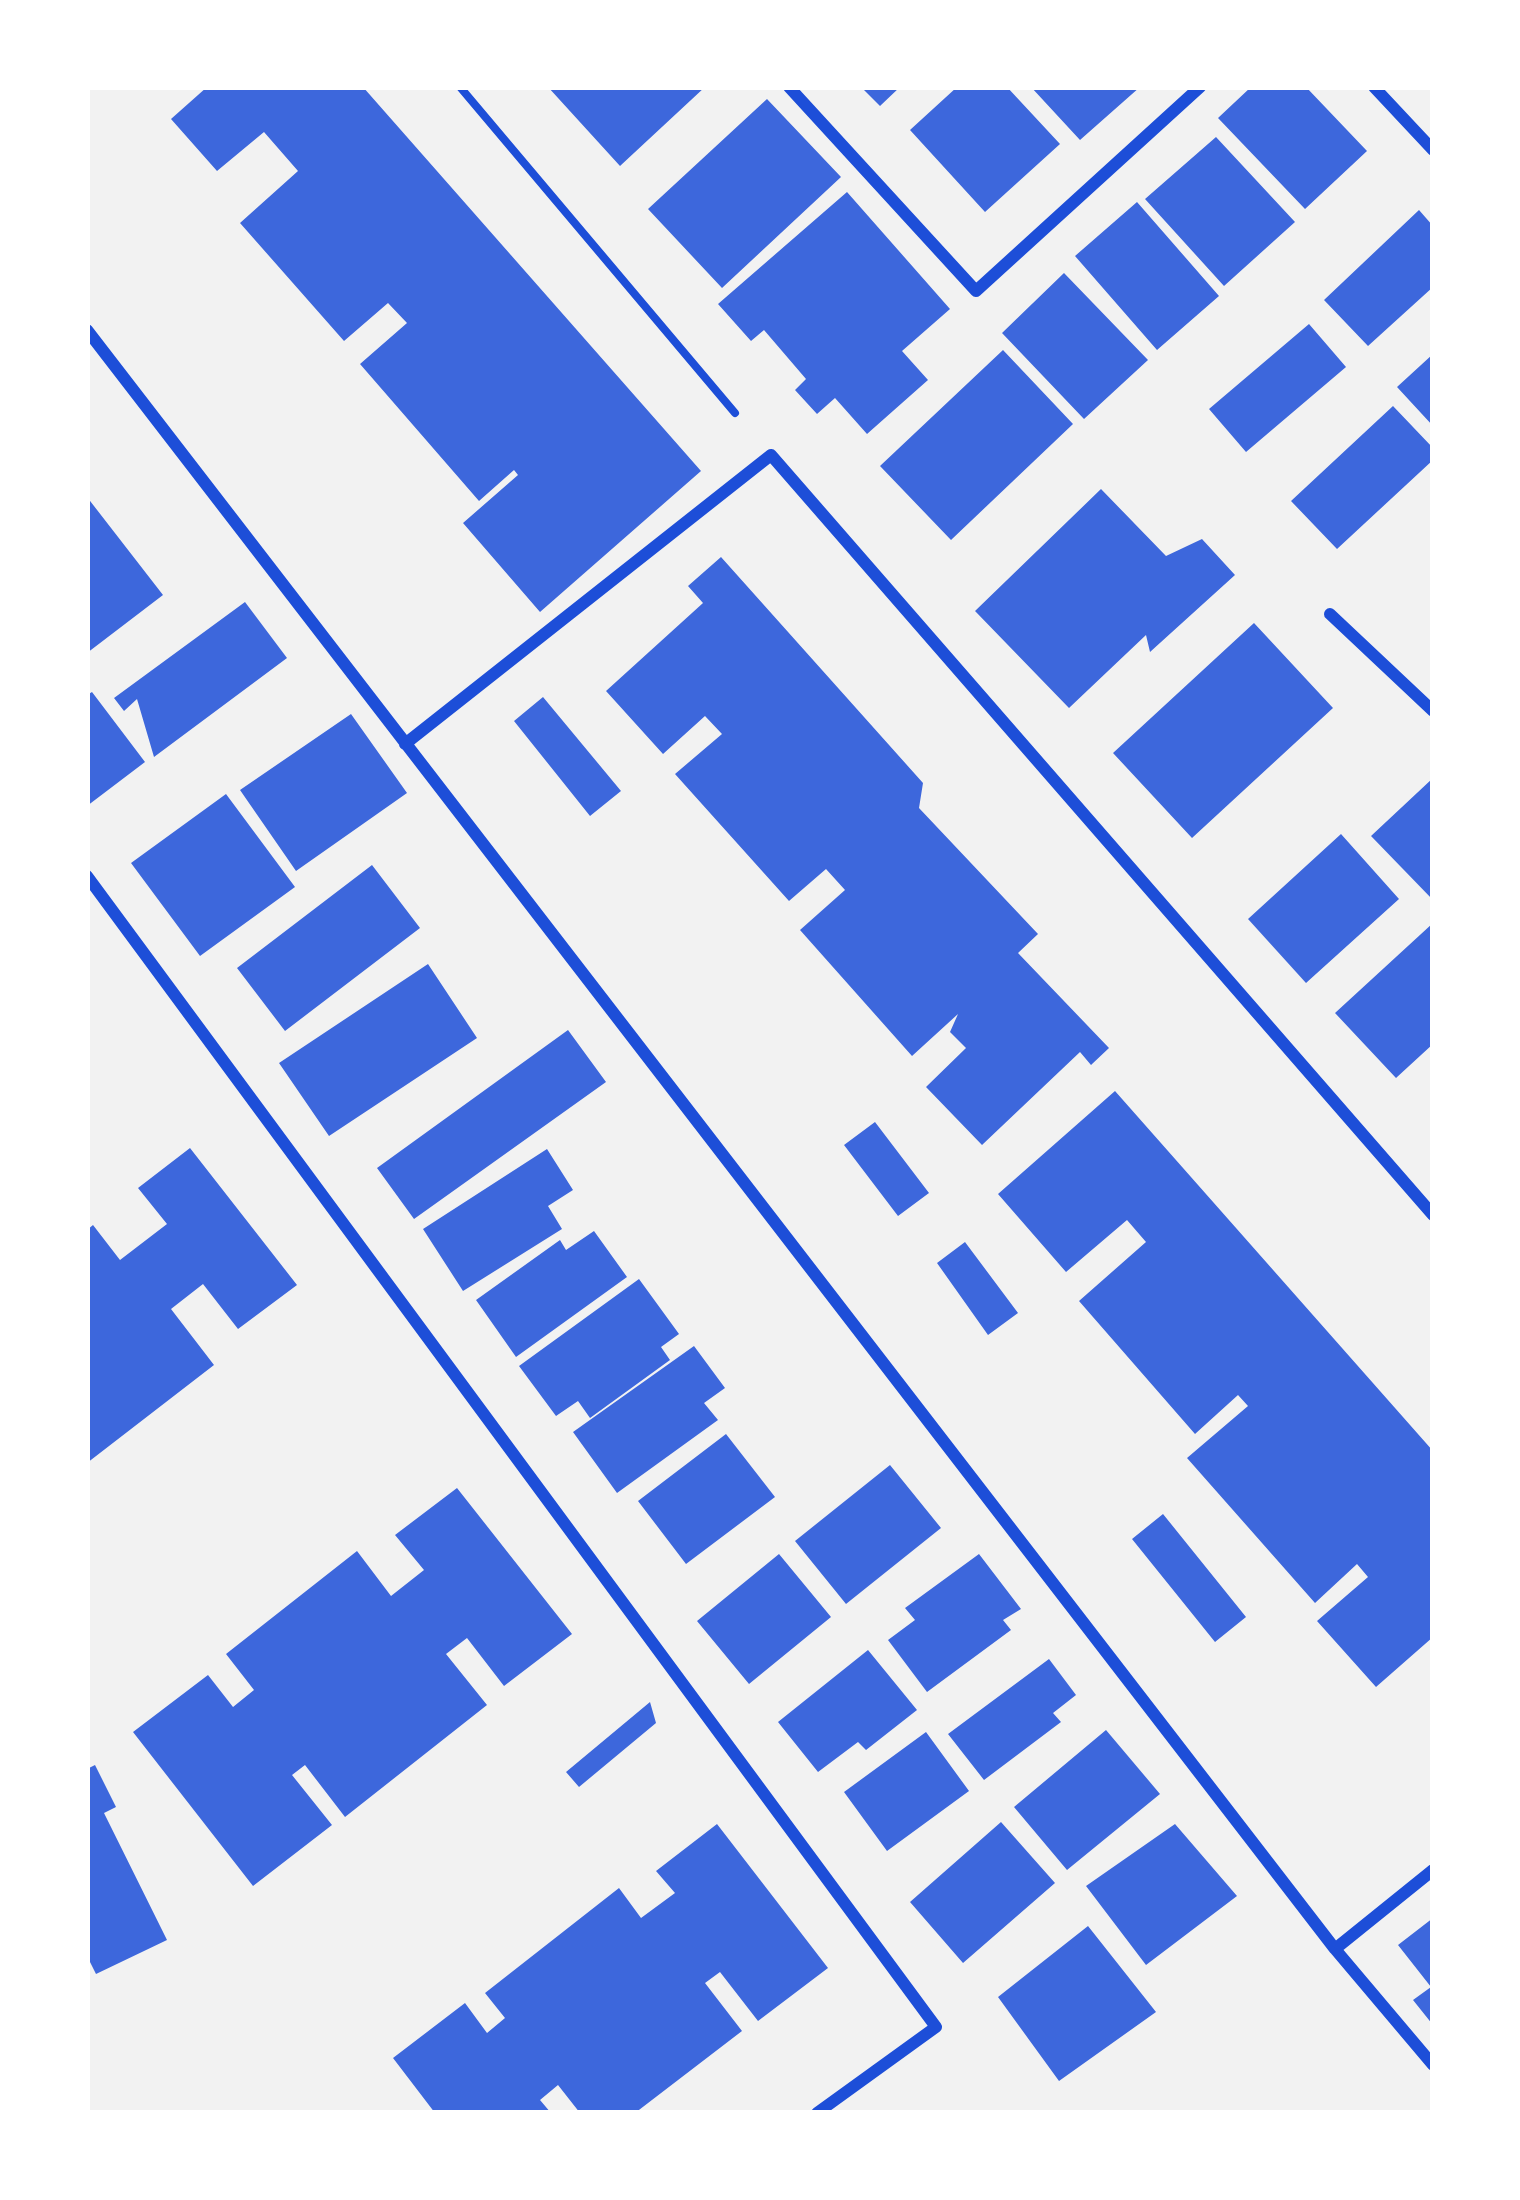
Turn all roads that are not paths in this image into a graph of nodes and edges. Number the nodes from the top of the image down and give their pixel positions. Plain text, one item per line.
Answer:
1 (789, 87) edge
2 (1200, 87) edge
3 (1374, 87) edge
4 (1433, 150) edge
5 (87, 330) edge
6 (1330, 614) dead end
7 (1433, 711) edge
8 (405, 744) junction
9 (87, 876) edge
10 (1433, 1215) edge
11 (1433, 1870) edge
12 (1335, 1949) junction
13 (1433, 2065) edge
14 (817, 2113) edge

1 - 2 street
3 - 4 street
5 - 8 street
6 - 7 street
8 - 10 street
8 - 12 street
9 - 14 street
11 - 12 street
12 - 13 street

